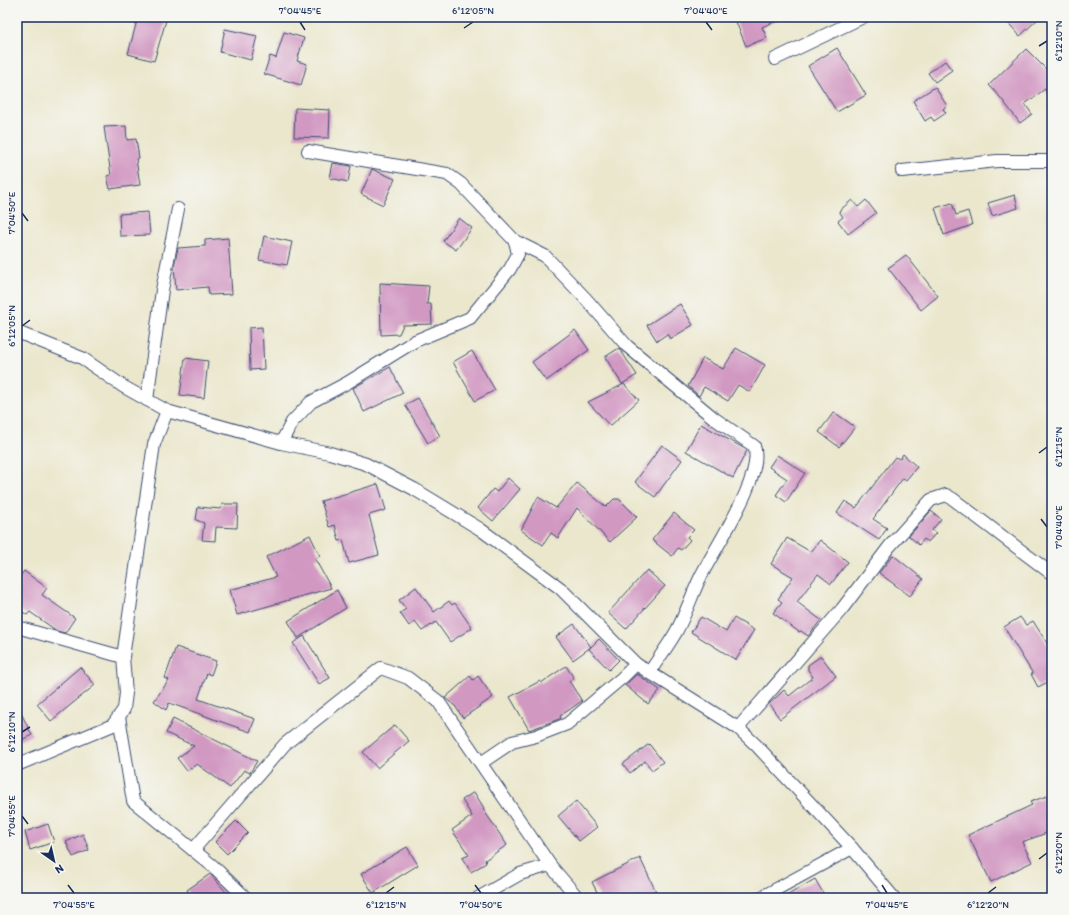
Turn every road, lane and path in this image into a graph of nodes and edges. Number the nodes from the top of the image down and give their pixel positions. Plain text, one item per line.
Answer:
1 (863, 17) edge
2 (775, 59) dead end
3 (308, 151) dead end
4 (1052, 161) edge
5 (902, 171) dead end
6 (178, 209) dead end
7 (515, 241) junction
8 (17, 332) edge
9 (147, 400) junction
10 (167, 411) junction
11 (281, 443) junction
12 (1052, 574) edge
13 (17, 628) edge
14 (123, 657) junction
15 (636, 664) junction
16 (649, 673) junction
17 (119, 717) junction
18 (738, 728) junction
19 (481, 763) junction
20 (17, 765) edge
21 (852, 848) junction
22 (193, 850) junction
23 (550, 865) junction
24 (246, 898) edge
25 (478, 898) edge
26 (578, 898) edge
27 (760, 898) edge
28 (894, 898) edge

1 - 2 street
3 - 7 street
4 - 5 street
6 - 9 street
7 - 11 street
7 - 16 street
8 - 9 street
9 - 10 street
10 - 11 street
10 - 14 street
11 - 15 street
12 - 18 street
13 - 14 street
14 - 17 street
15 - 16 street
15 - 19 street
16 - 18 street
17 - 20 street
17 - 22 street
18 - 21 street
19 - 22 street
19 - 23 street
21 - 27 street
21 - 28 street
22 - 24 street
23 - 25 street
23 - 26 street

